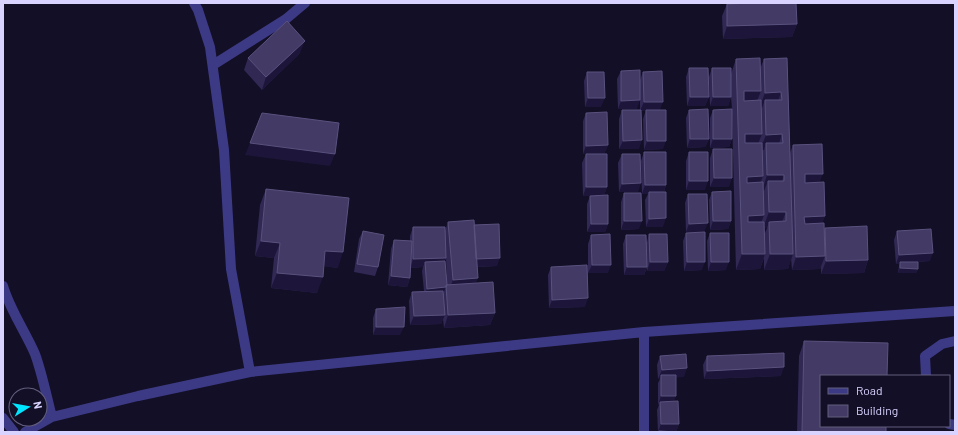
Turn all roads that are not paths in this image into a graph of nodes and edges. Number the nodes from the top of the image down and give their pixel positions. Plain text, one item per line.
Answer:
1 (194, 3) edge
2 (305, 3) edge
3 (213, 65) junction
4 (3, 286) edge
5 (955, 311) edge
6 (644, 332) junction
7 (955, 341) edge
8 (250, 372) junction
9 (926, 375) edge
10 (3, 418) edge
11 (52, 418) junction
12 (14, 432) edge
13 (25, 432) edge
14 (644, 432) edge

1 - 3 street
2 - 3 street
3 - 8 street
4 - 11 street
5 - 6 street
6 - 8 street
6 - 14 street
7 - 9 street
8 - 11 street
10 - 12 street
11 - 13 street

